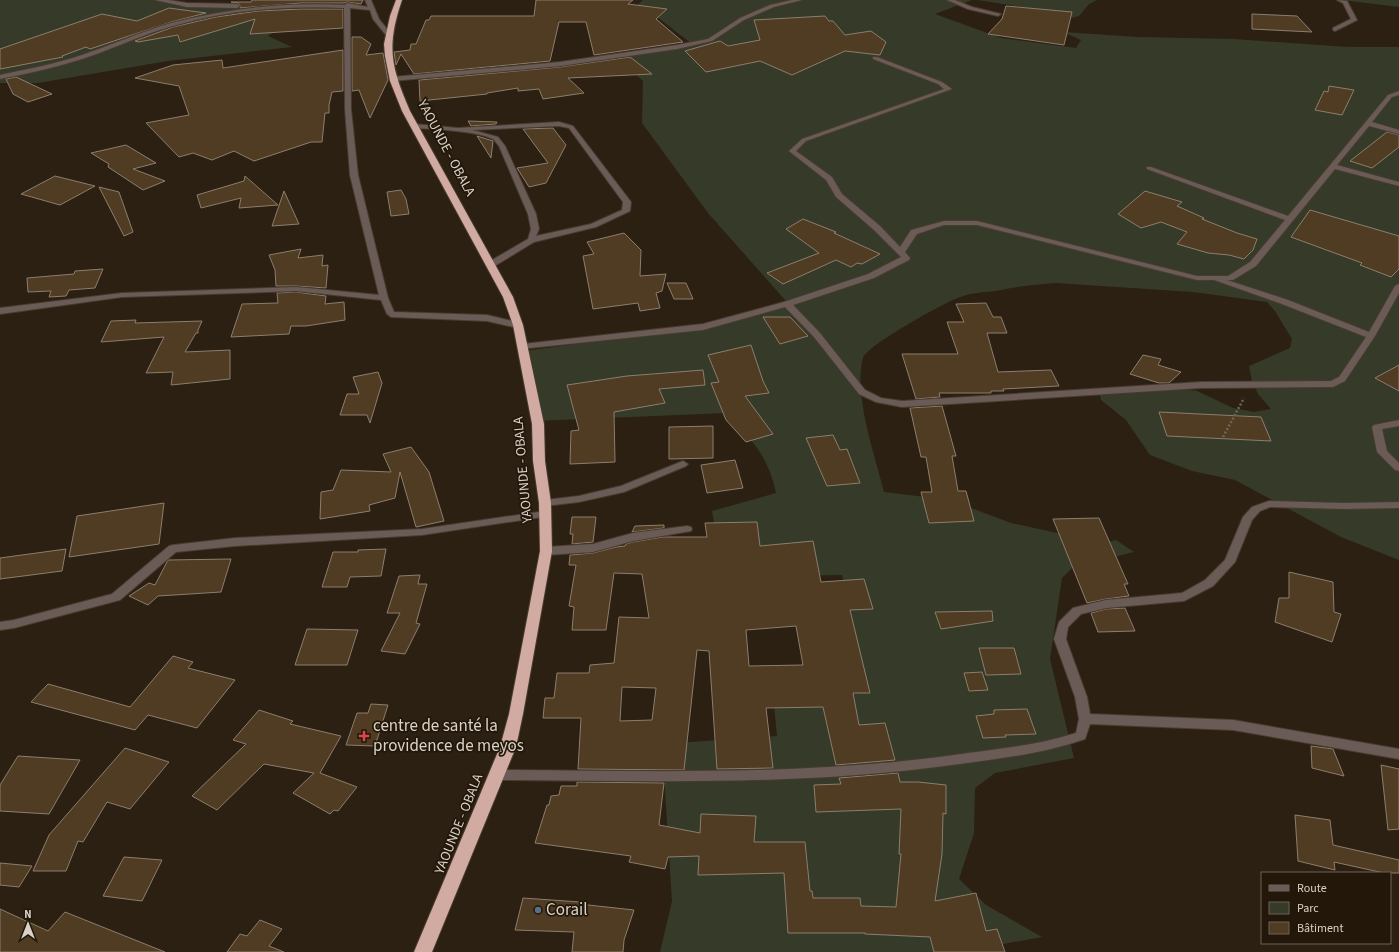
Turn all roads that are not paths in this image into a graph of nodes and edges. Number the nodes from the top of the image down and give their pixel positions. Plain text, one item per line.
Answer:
1 (158, 0) edge
2 (368, 0) edge
3 (399, 0) edge
4 (799, 0) edge
5 (950, 0) edge
6 (1340, 0) edge
7 (346, 5) junction
8 (372, 9) junction
9 (239, 10) junction
10 (998, 14) dead end
11 (1335, 29) dead end
12 (388, 34) junction
13 (875, 58) dead end
14 (0, 76) edge
15 (392, 79) junction
16 (1399, 93) edge
17 (1368, 123) junction
18 (414, 126) junction
19 (462, 129) junction
20 (1399, 132) edge
21 (1333, 166) junction
22 (1149, 168) dead end
23 (1399, 184) edge
24 (1290, 219) junction
25 (531, 240) junction
26 (901, 252) junction
27 (490, 265) junction
28 (1211, 278) junction
29 (1399, 286) edge
30 (384, 298) junction
31 (787, 304) junction
32 (0, 311) edge
33 (518, 325) junction
34 (1371, 336) junction
35 (523, 347) junction
36 (1399, 423) edge
37 (683, 464) dead end
38 (1399, 468) edge
39 (1399, 505) edge
40 (545, 508) junction
41 (687, 530) dead end
42 (546, 551) junction
43 (0, 626) edge
44 (1085, 719) junction
45 (1399, 754) edge
46 (497, 775) junction
47 (423, 952) edge

1 - 9 street
2 - 8 street
3 - 12 highway, YAOUNDE - OBALA
4 - 15 street
5 - 10 street
6 - 11 street
7 - 8 street
7 - 9 street
7 - 30 street
8 - 12 street
9 - 14 street
12 - 15 highway, YAOUNDE - OBALA
13 - 26 street
15 - 18 highway, YAOUNDE - OBALA
16 - 17 street
17 - 20 street
17 - 21 street
18 - 19 street
18 - 27 highway, YAOUNDE - OBALA
19 - 25 street
19 - 25 street
21 - 23 street
21 - 24 street
22 - 24 street
24 - 28 street
25 - 27 street
26 - 28 street
26 - 31 street
27 - 33 highway, YAOUNDE - OBALA
28 - 34 street
29 - 34 street
30 - 32 street
30 - 33 street
31 - 34 street
31 - 35 street
33 - 35 highway, YAOUNDE - OBALA
35 - 40 highway, YAOUNDE - OBALA
36 - 38 street
37 - 40 street
39 - 44 street
40 - 42 highway, YAOUNDE - OBALA
40 - 43 street
41 - 42 street
42 - 46 highway, YAOUNDE - OBALA
44 - 45 street
44 - 46 street
46 - 47 highway, YAOUNDE - OBALA

